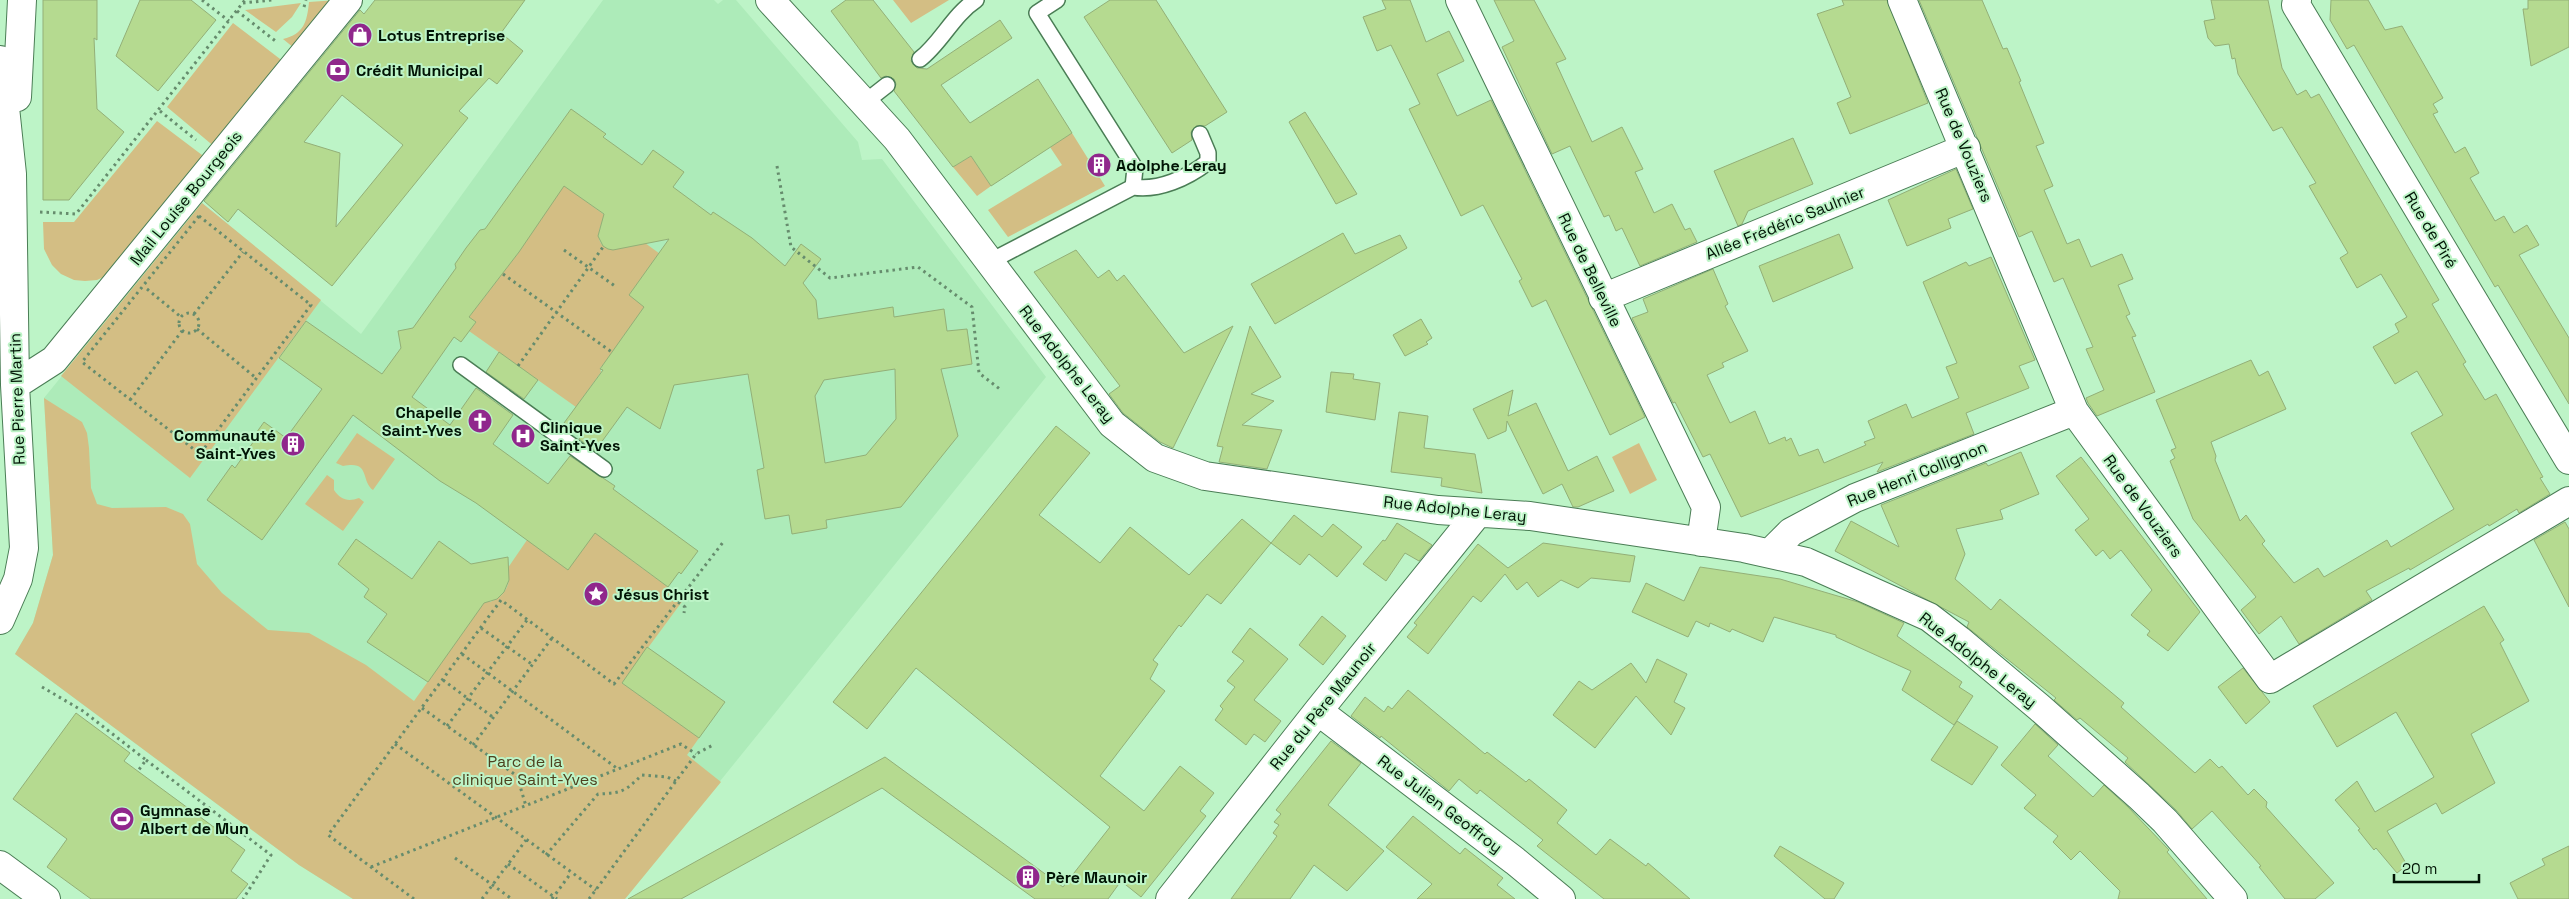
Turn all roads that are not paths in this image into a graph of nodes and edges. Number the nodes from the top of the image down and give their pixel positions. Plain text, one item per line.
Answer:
1 (22, 0) edge
2 (348, 0) edge
3 (770, 0) edge
4 (976, 0) edge
5 (1057, 0) edge
6 (1460, 0) edge
7 (1902, 0) edge
8 (2296, 0) edge
9 (920, 59) dead end
10 (0, 60) edge
11 (887, 85) dead end
12 (864, 104) junction
13 (1200, 134) dead end
14 (1966, 148) junction
15 (12, 174) junction
16 (1133, 187) junction
17 (989, 262) junction
18 (1603, 298) junction
19 (7, 312) edge
20 (461, 365) dead end
21 (15, 385) junction
22 (2074, 412) junction
23 (2569, 460) edge
24 (604, 469) dead end
25 (2569, 502) edge
26 (1478, 514) junction
27 (1701, 542) junction
28 (1770, 553) junction
29 (0, 620) edge
30 (1318, 710) junction
31 (0, 865) edge
32 (46, 899) edge
33 (1170, 899) edge
34 (1561, 899) edge
35 (2233, 899) edge

1 - 15 street, Rue Pierre Martin
2 - 21 street, Mail Louise Bourgeois
3 - 12 street, Rue Adolphe Leray
4 - 9 lane
5 - 16 lane
6 - 18 street, Rue de Belleville
7 - 14 street, Rue de Vouziers
8 - 23 street, Rue de Piré
10 - 15 street, Rue Pierre Martin
11 - 12 lane
12 - 17 street, Rue Adolphe Leray
13 - 16 lane
14 - 18 street, Allée Frédéric Saulnier
14 - 22 street, Rue de Vouziers
15 - 19 street, Rue Pierre Martin
16 - 17 lane
17 - 26 street, Rue Adolphe Leray
18 - 27 street, Rue de Belleville
19 - 21 street, Rue Pierre Martin
20 - 24 lane
21 - 29 street, Rue Pierre Martin
22 - 25 street, Rue de Vouziers
22 - 28 street, Rue Henri Collignon
26 - 27 street, Rue Adolphe Leray
26 - 30 street, Rue du Père Maunoir
27 - 28 street, Rue Adolphe Leray
28 - 35 street, Rue Adolphe Leray
30 - 33 street, Rue du Père Maunoir
30 - 34 street, Rue Julien Geoffroy
31 - 32 street

